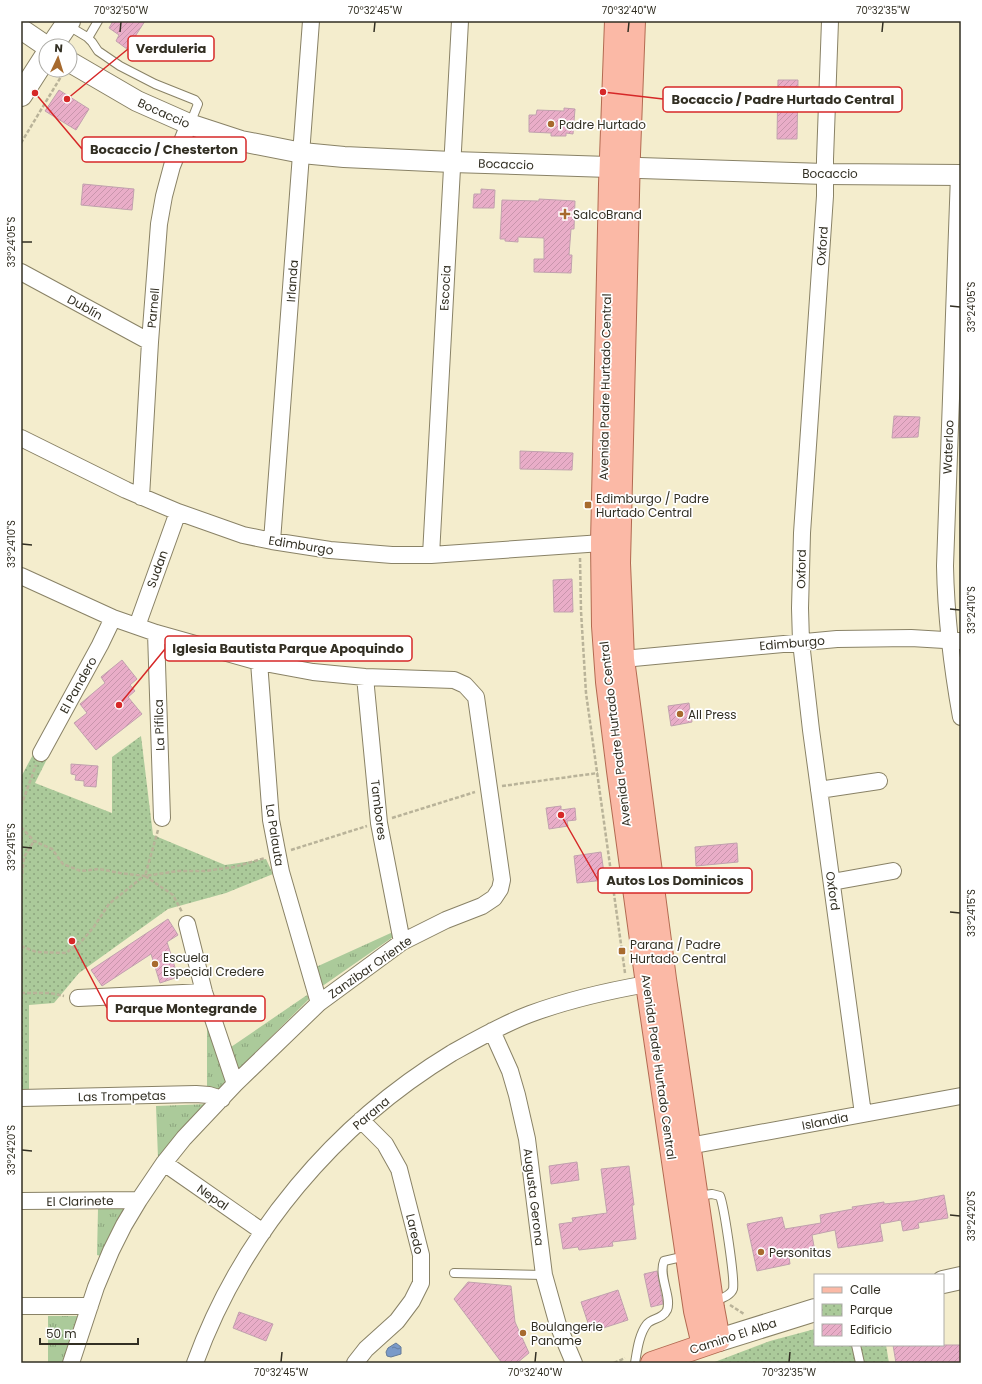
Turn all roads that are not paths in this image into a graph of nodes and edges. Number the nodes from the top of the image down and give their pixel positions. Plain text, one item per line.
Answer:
1 (98, 21) edge
2 (311, 21) edge
3 (460, 21) edge
4 (616, 21) edge
5 (634, 21) edge
6 (830, 21) edge
7 (67, 23) edge
8 (21, 30) edge
9 (57, 38) edge
10 (88, 38) junction
11 (38, 41) edge
12 (38, 68) edge
13 (78, 74) edge
14 (21, 95) edge
15 (189, 124) junction
16 (302, 153) junction
17 (452, 162) junction
18 (620, 167) junction
19 (825, 174) junction
20 (960, 175) edge
21 (21, 272) edge
22 (150, 342) junction
23 (21, 438) edge
24 (141, 496) junction
25 (178, 512) junction
26 (272, 541) junction
27 (602, 543) junction
28 (431, 555) junction
29 (21, 576) edge
30 (113, 618) junction
31 (137, 626) junction
32 (156, 633) junction
33 (955, 641) edge
34 (801, 642) junction
35 (623, 659) junction
36 (259, 662) junction
37 (365, 677) junction
38 (961, 717) edge
39 (41, 752) road end
40 (879, 780) dead end
41 (820, 790) junction
42 (162, 818) road end
43 (893, 871) dead end
44 (832, 882) junction
45 (187, 924) road end
46 (402, 942) junction
47 (647, 984) junction
48 (204, 992) junction
49 (78, 998) road end
50 (319, 1003) junction
51 (492, 1031) junction
52 (235, 1084) junction
53 (961, 1096) edge
54 (21, 1098) edge
55 (222, 1099) junction
56 (863, 1114) junction
57 (360, 1120) junction
58 (689, 1146) junction
59 (164, 1163) junction
60 (139, 1200) junction
61 (21, 1201) edge
62 (263, 1232) junction
63 (687, 1256) junction
64 (454, 1273) dead end
65 (544, 1275) junction
66 (961, 1278) edge
67 (944, 1282) edge
68 (21, 1306) edge
69 (90, 1306) junction
70 (814, 1310) edge
71 (711, 1342) junction
72 (856, 1346) edge
73 (71, 1363) edge
74 (196, 1363) edge
75 (354, 1363) edge
76 (574, 1363) edge
77 (635, 1363) edge
78 (652, 1363) edge
79 (860, 1363) edge

1 - 10 lane
2 - 16 street, Irlanda
3 - 17 street, Escocia
4 - 18 main road, Avenida Padre Hurtado Central
5 - 18 main road, Avenida Padre Hurtado Central
6 - 19 street, Oxford
7 - 9 main road
7 - 10 lane
8 - 11 street
10 - 15 lane
12 - 14 main road
13 - 15 street, Bocaccio
15 - 16 street, Bocaccio
15 - 22 street, Parnell
16 - 17 street, Bocaccio
16 - 26 street, Irlanda
17 - 18 street, Bocaccio
17 - 28 street, Escocia
18 - 19 street, Bocaccio
18 - 27 main road, Avenida Padre Hurtado Central
18 - 35 main road, Avenida Padre Hurtado Central
19 - 20 street, Bocaccio
19 - 34 street, Oxford
20 - 33 street, Waterloo
21 - 22 street, Dublín
22 - 24 street, Parnell
23 - 24 street, Edimburgo
24 - 25 street, Edimburgo
25 - 26 street, Edimburgo
25 - 31 street, Sudan
26 - 28 street, Edimburgo
27 - 28 street, Edimburgo
27 - 47 main road, Avenida Padre Hurtado Central
29 - 30 street, Zanzibar Oriente
30 - 31 street, Zanzibar Oriente
30 - 39 street, El Pandero
31 - 32 street, Zanzibar Oriente
32 - 36 street, Zanzibar Oriente
32 - 42 street, La Pifilca
33 - 34 street, Edimburgo
33 - 38 street, Waterloo
34 - 35 street, Edimburgo
34 - 41 street, Oxford
35 - 58 main road, Avenida Padre Hurtado Central
36 - 37 street, Zanzibar Oriente
36 - 50 street, La Palauta
37 - 46 street, Tambores
37 - 46 street, Zanzibar Oriente
40 - 41 street
41 - 44 street, Oxford
43 - 44 street
44 - 56 street, Oxford
45 - 48 street
46 - 50 street, Zanzibar Oriente
47 - 51 street, Parana
47 - 63 main road, Avenida Padre Hurtado Central
48 - 49 street
48 - 52 street
50 - 52 street, Zanzibar Oriente
51 - 57 street, Parana
51 - 65 street, Augusta Gerona
52 - 55 street, Zanzibar Oriente
53 - 56 street, Islandia
54 - 55 street, Las Trompetas
55 - 59 street, Zanzibar Oriente
56 - 58 street, Islandia
57 - 62 street, Parana
57 - 75 street, Laredo
58 - 71 main road, Avenida Padre Hurtado Central
59 - 60 street, Zanzibar Oriente
59 - 62 street, Nepal
60 - 61 street, El Clarinete
60 - 69 street, Zanzibar Oriente
62 - 74 street, Parana
63 - 71 main road, Avenida Padre Hurtado Central
63 - 77 lane
64 - 65 lane
65 - 76 street, Augusta Gerona
66 - 67 main road
68 - 69 street
69 - 73 street, Zanzibar Oriente
70 - 71 main road, Camino El Alba
71 - 78 main road, Camino El Alba
72 - 79 lane

